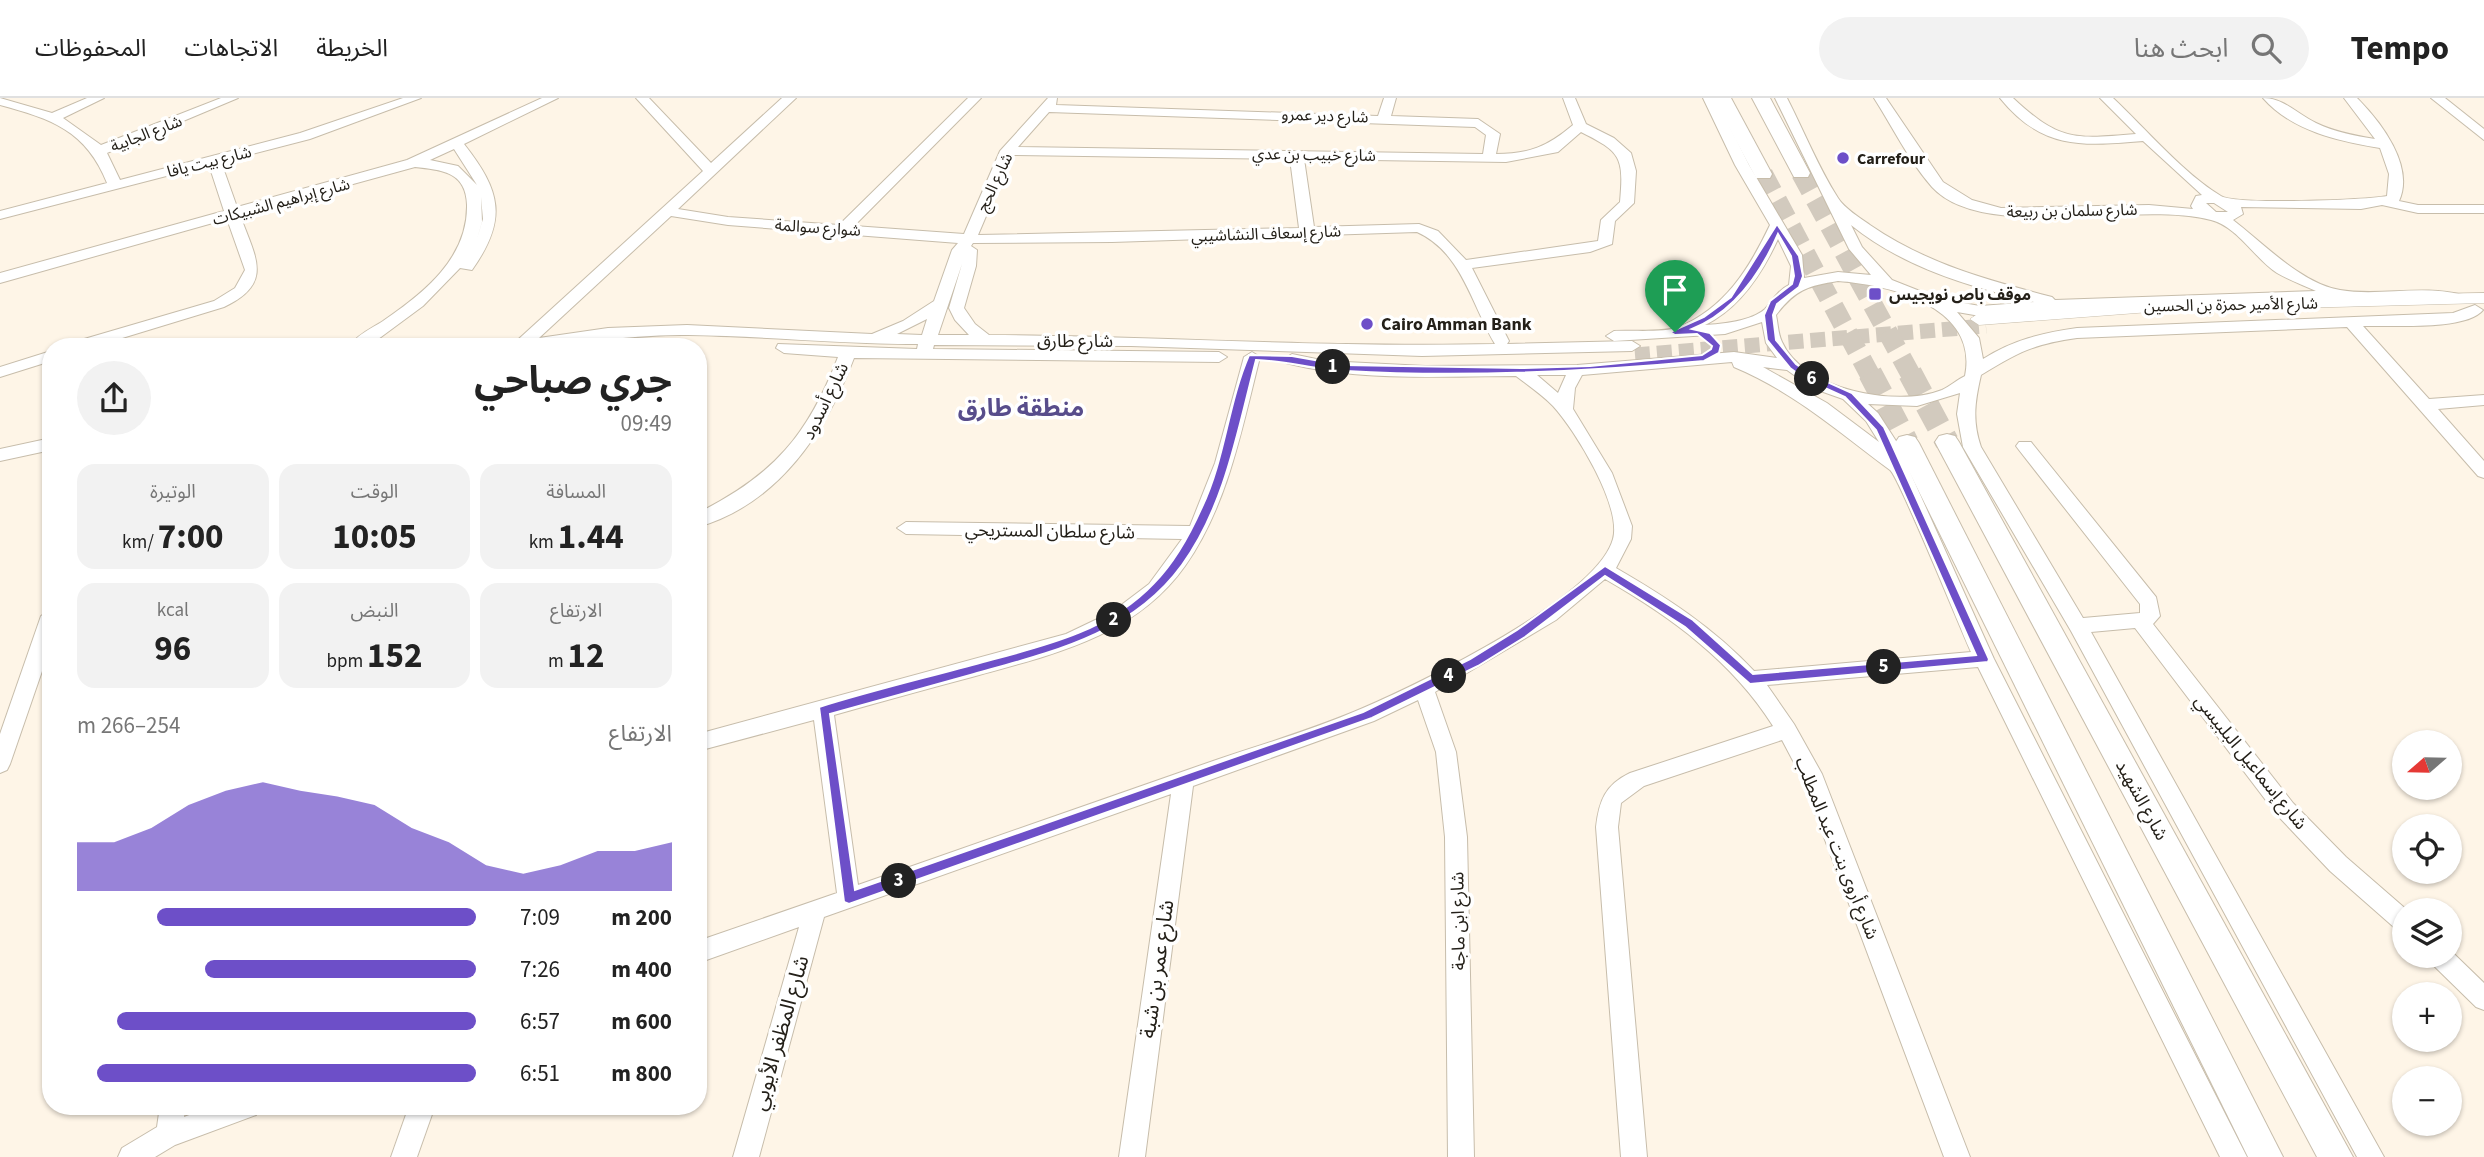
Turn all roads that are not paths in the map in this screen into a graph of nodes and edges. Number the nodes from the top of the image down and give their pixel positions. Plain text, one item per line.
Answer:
1 (99, 98) edge
2 (232, 98) edge
3 (415, 98) edge
4 (642, 98) edge
5 (790, 98) edge
6 (975, 98) edge
7 (1055, 98) edge
8 (1238, 98) edge
9 (1390, 98) edge
10 (1569, 98) edge
11 (1709, 98) edge
12 (1722, 98) edge
13 (1761, 98) edge
14 (1781, 98) edge
15 (1880, 98) edge
16 (2006, 98) edge
17 (2106, 98) edge
18 (2269, 98) edge
19 (2350, 98) edge
20 (2437, 98) edge
21 (2450, 98) edge
22 (550, 99) edge
23 (0, 101) edge
24 (1044, 108) junction
25 (1237, 113) junction
26 (55, 117) junction
27 (1384, 117) junction
28 (2484, 125) edge
29 (1580, 126) junction
30 (2484, 136) edge
31 (2148, 137) junction
32 (457, 144) junction
33 (2385, 145) junction
34 (99, 151) junction
35 (1007, 151) junction
36 (1296, 153) junction
37 (1489, 158) junction
38 (214, 160) junction
39 (412, 163) junction
40 (710, 170) junction
41 (1801, 173) tunnel mouth
42 (1763, 174) tunnel mouth
43 (115, 184) junction
44 (2387, 202) junction
45 (1836, 205) junction
46 (2217, 208) junction
47 (2484, 208) edge
48 (2148, 209) joint
49 (667, 211) junction
50 (232, 214) junction
51 (0, 215) edge
52 (1777, 226) junction
53 (844, 228) junction
54 (1307, 230) junction
55 (969, 239) junction
56 (1463, 265) junction
57 (2281, 269) junction
58 (0, 278) edge
59 (1886, 283) junction
60 (1796, 285) junction
61 (2337, 295) junction
62 (2263, 297) junction
63 (1933, 301) junction
64 (2087, 302) junction
65 (940, 304) junction
66 (2476, 304) edge
67 (566, 307) junction
68 (1768, 315) junction
69 (2350, 321) junction
70 (1983, 323) tunnel mouth
71 (1698, 331) junction
72 (1675, 332) junction
73 (608, 333) junction
74 (106, 338) edge
75 (367, 338) edge
76 (388, 338) edge
77 (529, 338) edge
78 (574, 338) edge
79 (870, 338) junction
80 (987, 341) junction
81 (1500, 341) junction
82 (707, 344) edge
83 (926, 347) junction
84 (1634, 350) tunnel mouth
85 (848, 353) junction
86 (1288, 353) junction
87 (1252, 357) junction
88 (1712, 358) junction
89 (42, 359) edge
90 (1793, 366) junction
91 (1577, 370) junction
92 (1521, 371) junction
93 (0, 372) edge
94 (1973, 375) junction
95 (1848, 395) junction
96 (2484, 400) edge
97 (2426, 405) junction
98 (1564, 409) junction
99 (1947, 442) tunnel mouth
100 (1907, 443) tunnel mouth
101 (42, 446) edge
102 (2025, 446) dead end
103 (0, 455) edge
104 (42, 457) edge
105 (0, 465) edge
106 (2484, 472) edge
107 (1903, 479) junction
108 (707, 516) edge
109 (906, 528) dead end
110 (1194, 533) junction
111 (1605, 570) junction
112 (2140, 621) junction
113 (2078, 626) junction
114 (42, 642) edge
115 (1983, 659) junction
116 (1750, 679) junction
117 (1424, 689) junction
118 (823, 711) junction
119 (1787, 730) junction
120 (707, 741) edge
121 (0, 764) edge
122 (1183, 781) junction
123 (849, 898) junction
124 (815, 910) junction
125 (2392, 911) edge
126 (707, 949) edge
127 (2452, 968) edge
128 (2484, 999) edge
129 (171, 1115) edge
130 (222, 1115) edge
131 (419, 1115) edge
132 (168, 1135) junction
133 (131, 1157) edge
134 (404, 1157) edge
135 (746, 1157) edge
136 (1132, 1157) edge
137 (1461, 1157) edge
138 (1634, 1157) edge
139 (1958, 1157) edge
140 (2234, 1157) edge
141 (2266, 1157) edge
142 (2336, 1157) edge
143 (2371, 1157) edge

1 - 26 street
2 - 34 street, شارع الجابية
3 - 38 street, شارع بيت يافا
4 - 40 street
5 - 40 street
6 - 53 street
7 - 24 street, شارع الحج
8 - 25 street
9 - 27 street
10 - 29 street
11 - 52 street
12 - 42 highway
13 - 41 highway
14 - 45 street
15 - 48 street, شارع سلمان بن ربيعة
16 - 31 street
17 - 31 street
18 - 33 street
19 - 33 street
20 - 30 street
21 - 28 street
22 - 32 street, شارع إبراهيم الشبيكات
23 - 26 street
24 - 25 street, شارع دير عمرو
24 - 35 street, شارع الحج
25 - 27 street, شارع دير عمرو
26 - 34 street
27 - 37 street, شارع دير عمرو
29 - 37 street, شارع خبيب بن عدي
29 - 56 street
31 - 46 street
32 - 39 street, شارع إبراهيم الشبيكات
32 - 76 street
33 - 44 street
34 - 43 street
35 - 36 street, شارع خبيب بن عدي
35 - 55 street, شارع الحج
36 - 37 street, شارع خبيب بن عدي
36 - 54 street
38 - 43 street, شارع بيت يافا
38 - 50 street
39 - 50 street, شارع إبراهيم الشبيكات
39 - 75 street
40 - 49 street
43 - 51 street, شارع بيت يافا
44 - 46 street, شارع سلمان بن ربيعة
44 - 47 street, شارع سلمان بن ربيعة
45 - 59 street
45 - 64 street
46 - 48 street, شارع سلمان بن ربيعة
46 - 57 street
49 - 53 street, شوارع سوالمة
49 - 67 street
50 - 58 street, شارع إبراهيم الشبيكات
50 - 74 street
52 - 60 street
52 - 72 street
53 - 55 street, شوارع سوالمة
54 - 55 street, شارع إسعاف النشاشيبي
54 - 56 street, شارع إسعاف النشاشيبي
55 - 65 street, شارع الحج
55 - 80 street, شارع الحج
56 - 81 street, شارع إسعاف النشاشيبي
57 - 61 street
57 - 62 street
59 - 60 street
59 - 63 street
60 - 68 street
61 - 62 street
61 - 66 street
62 - 64 street
63 - 64 street
63 - 94 street
65 - 79 street
65 - 83 street, شارع الحج
66 - 69 street
66 - 70 main road, شارع الأمير حمزة بن الحسين
67 - 73 street
67 - 77 street
68 - 71 street
68 - 90 street
69 - 94 street
69 - 97 street
71 - 72 street
71 - 88 street
72 - 81 street
73 - 78 street, شارع طارق
73 - 79 street, شارع طارق
79 - 83 street, شارع طارق
80 - 83 street, شارع طارق
80 - 86 street, شارع طارق
81 - 86 street
82 - 85 street, شارع طارق
83 - 85 street, شارع طارق
83 - 87 street, شارع طارق
84 - 86 street, شارع طارق
85 - 108 street, شارع أسدود
86 - 87 street, شارع طارق
86 - 92 street
87 - 110 street
88 - 90 street
88 - 91 street
88 - 107 street
89 - 93 street
90 - 95 street
91 - 92 street
91 - 98 street
92 - 98 street
94 - 95 street
94 - 113 street
95 - 107 street
96 - 97 street
97 - 106 street
98 - 111 street
99 - 142 highway, شارع الشهيد
100 - 141 highway
101 - 103 street
102 - 112 street
104 - 105 street
107 - 115 street
109 - 110 street, شارع سلطان المستريحي
110 - 118 street
111 - 116 street, شارع أروى بنت عبد المطلب
111 - 117 street
112 - 113 street
112 - 125 street, شارع إسماعيل البلبيسي
113 - 143 street
114 - 121 street
115 - 116 street
115 - 140 street
116 - 119 street, شارع أروى بنت عبد المطلب
117 - 122 street
117 - 137 street, شارع ابن ماجة
118 - 120 street
118 - 123 street
119 - 138 street
119 - 139 street, شارع أروى بنت عبد المطلب
122 - 123 street
122 - 136 street, شارع عمر بن شبة
123 - 124 street
124 - 126 street
124 - 135 street, شارع المظفر الأيوبي
127 - 128 street
129 - 132 street
130 - 132 street
131 - 134 street
132 - 133 street

